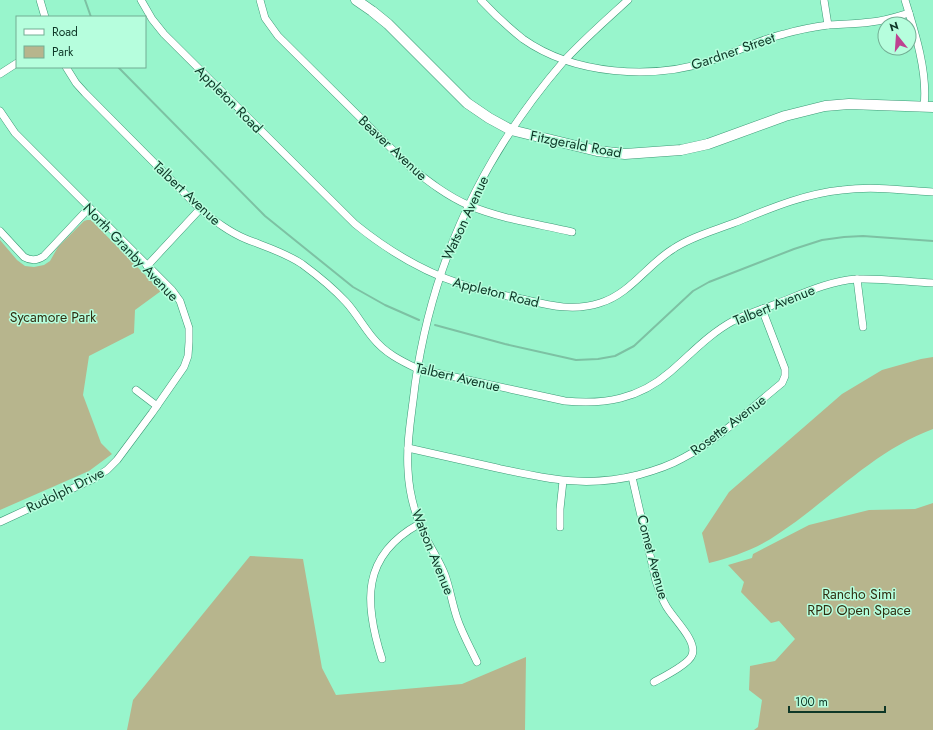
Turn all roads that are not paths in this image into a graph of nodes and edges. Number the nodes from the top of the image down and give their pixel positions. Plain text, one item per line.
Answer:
1 (40, 0) edge
2 (142, 0) edge
3 (260, 0) edge
4 (356, 0) edge
5 (481, 0) edge
6 (628, 0) edge
7 (824, 0) edge
8 (905, 0) edge
9 (909, 13) junction
10 (45, 16) edge
11 (828, 26) junction
12 (565, 60) junction
13 (16, 64) edge
14 (67, 68) edge
15 (0, 74) edge
16 (928, 107) edge
17 (0, 111) edge
18 (511, 130) junction
19 (933, 192) edge
20 (468, 205) junction
21 (89, 208) junction
22 (200, 209) junction
23 (0, 231) edge
24 (572, 232) dead end
25 (147, 266) junction
26 (440, 276) junction
27 (857, 279) junction
28 (933, 283) edge
29 (762, 309) junction
30 (862, 327) dead end
31 (418, 369) junction
32 (136, 390) dead end
33 (157, 406) junction
34 (152, 413) joint
35 (408, 448) junction
36 (632, 476) junction
37 (564, 481) junction
38 (0, 522) edge
39 (419, 524) junction
40 (560, 527) dead end
41 (382, 659) dead end
42 (477, 662) dead end
43 (654, 682) dead end

1 - 10 street
2 - 26 street, Appleton Road
3 - 20 street, Beaver Avenue
4 - 18 main road, Fitzgerald Road
5 - 12 street, Gardner Street
6 - 12 street, Watson Avenue
7 - 11 street
8 - 9 street
9 - 11 street, Gardner Street
9 - 16 street
11 - 12 street, Gardner Street
12 - 18 street, Watson Avenue
13 - 15 street
14 - 22 street, Talbert Avenue
16 - 18 main road, Fitzgerald Road
17 - 21 street, North Granby Avenue
18 - 20 street, Watson Avenue
19 - 26 street, Appleton Road
20 - 24 street, Beaver Avenue
20 - 26 street, Watson Avenue
21 - 23 street
21 - 25 street, North Granby Avenue
22 - 25 street
22 - 31 street, Talbert Avenue
25 - 33 street, North Granby Avenue
26 - 31 street, Watson Avenue
27 - 28 street, Talbert Avenue
27 - 29 street, Talbert Avenue
27 - 30 street
29 - 31 street, Talbert Avenue
29 - 36 street, Rosette Avenue
31 - 35 street, Watson Avenue
32 - 33 street
33 - 34 street, North Granby Avenue
34 - 38 street, Rudolph Drive
35 - 37 street, Rosette Avenue
35 - 39 street, Watson Avenue
36 - 37 street, Rosette Avenue
36 - 43 street, Comet Avenue
37 - 40 street
39 - 41 street
39 - 42 street, Watson Avenue

